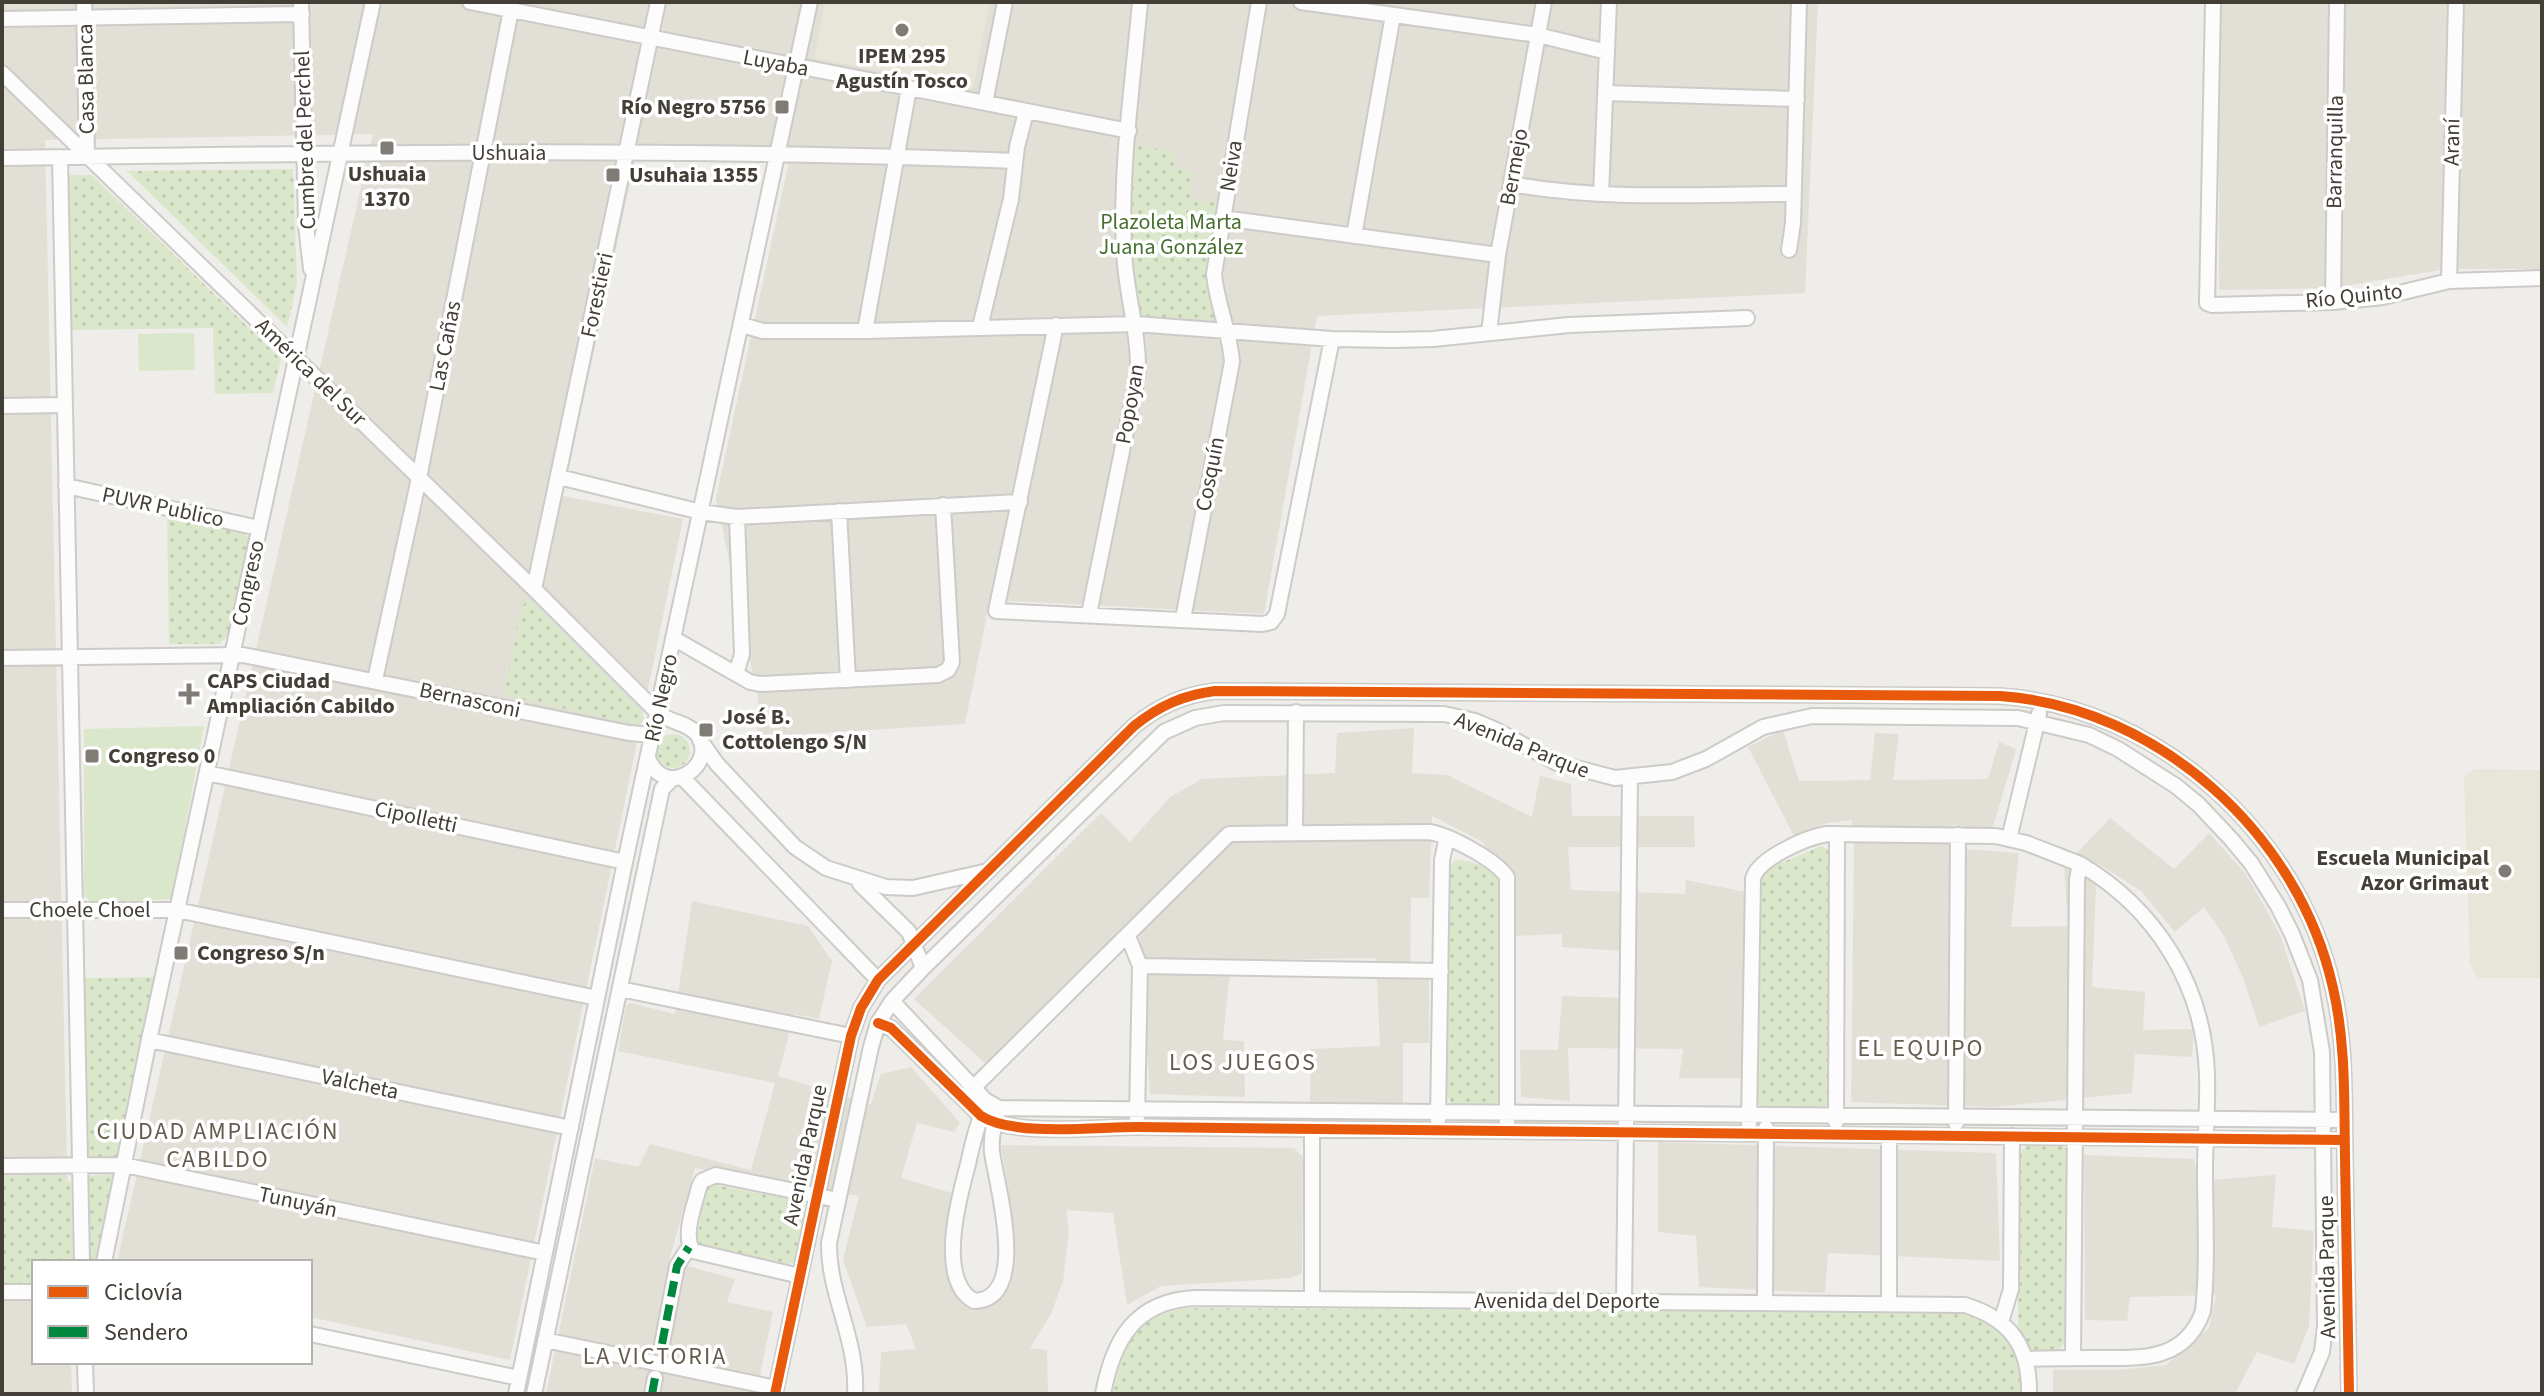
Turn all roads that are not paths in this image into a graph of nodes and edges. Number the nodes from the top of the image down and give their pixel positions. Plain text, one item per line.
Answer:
1 (373, 2) edge
2 (470, 2) edge
3 (658, 2) edge
4 (810, 2) edge
5 (1005, 2) edge
6 (1140, 2) edge
7 (1259, 2) edge
8 (1301, 2) edge
9 (1544, 2) edge
10 (1609, 2) edge
11 (1799, 2) edge
12 (2213, 2) edge
13 (2337, 2) edge
14 (2456, 2) edge
15 (302, 8) edge
16 (84, 10) edge
17 (511, 10) junction
18 (1393, 15) junction
19 (2, 19) edge
20 (1538, 35) junction
21 (650, 38) junction
22 (1607, 52) junction
23 (796, 67) junction
24 (2, 73) edge
25 (909, 88) junction
26 (1606, 93) junction
27 (1797, 99) junction
28 (985, 103) junction
29 (1026, 112) junction
30 (1129, 131) junction
31 (626, 152) junction
32 (340, 153) junction
33 (483, 153) junction
34 (778, 153) junction
35 (304, 154) junction
36 (899, 156) junction
37 (60, 157) junction
38 (87, 157) junction
39 (2, 158) edge
40 (1015, 161) junction
41 (1511, 184) junction
42 (1601, 194) junction
43 (1794, 194) junction
44 (1223, 218) junction
45 (1354, 236) junction
46 (1789, 250) dead end
47 (1498, 255) junction
48 (313, 278) junction
49 (2542, 278) edge
50 (2449, 281) junction
51 (2333, 302) junction
52 (1747, 318) dead end
53 (1136, 324) junction
54 (742, 325) junction
55 (1056, 325) junction
56 (980, 327) junction
57 (1225, 330) junction
58 (865, 331) junction
59 (1489, 333) junction
60 (1332, 339) junction
61 (296, 358) junction
62 (64, 405) junction
63 (2, 406) edge
64 (559, 477) junction
65 (419, 478) junction
66 (66, 486) junction
67 (1020, 502) junction
68 (943, 505) junction
69 (839, 511) junction
70 (701, 512) junction
71 (737, 517) junction
72 (259, 528) junction
73 (534, 589) junction
74 (1089, 614) junction
75 (1183, 619) junction
76 (673, 638) junction
77 (233, 653) junction
78 (70, 656) junction
79 (2, 658) edge
80 (736, 674) junction
81 (375, 680) junction
82 (848, 680) junction
83 (2041, 702) junction
84 (657, 712) junction
85 (1296, 712) junction
86 (2037, 721) junction
87 (675, 724) junction
88 (652, 735) junction
89 (700, 739) junction
90 (648, 758) junction
91 (207, 773) junction
92 (678, 778) junction
93 (1630, 778) junction
94 (1295, 833) junction
95 (1837, 834) junction
96 (1958, 835) junction
97 (1447, 837) junction
98 (2009, 839) junction
99 (1015, 846) junction
100 (625, 862) junction
101 (1030, 863) junction
102 (2080, 864) junction
103 (992, 870) junction
104 (852, 878) junction
105 (2, 910) edge
106 (74, 910) junction
107 (177, 910) junction
108 (1128, 936) junction
109 (915, 944) junction
110 (1140, 966) junction
111 (923, 968) junction
112 (1441, 971) junction
113 (878, 980) junction
114 (620, 989) junction
115 (597, 998) junction
116 (892, 1001) junction
117 (878, 1023) junction
118 (851, 1036) junction
119 (149, 1040) junction
120 (968, 1093) junction
121 (1137, 1109) junction
122 (991, 1112) junction
123 (1438, 1113) junction
124 (1507, 1114) junction
125 (1626, 1115) junction
126 (1749, 1116) junction
127 (1766, 1116) junction
128 (1836, 1116) junction
129 (1955, 1116) junction
130 (2075, 1118) junction
131 (2205, 1118) junction
132 (2322, 1120) junction
133 (2344, 1120) junction
134 (1137, 1127) junction
135 (571, 1128) junction
136 (1312, 1130) junction
137 (1438, 1131) junction
138 (1507, 1131) junction
139 (1626, 1132) junction
140 (1749, 1134) junction
141 (1766, 1134) junction
142 (1836, 1135) junction
143 (1889, 1135) junction
144 (1956, 1135) junction
145 (2012, 1136) junction
146 (2075, 1136) junction
147 (2205, 1138) junction
148 (2322, 1140) junction
149 (2344, 1140) junction
150 (79, 1164) junction
151 (124, 1165) junction
152 (2, 1166) edge
153 (816, 1197) junction
154 (838, 1200) junction
155 (689, 1247) junction
156 (545, 1253) junction
157 (82, 1260) edge
158 (104, 1260) edge
159 (800, 1276) junction
160 (2, 1292) edge
161 (32, 1292) edge
162 (1312, 1299) junction
163 (1624, 1301) junction
164 (1765, 1302) junction
165 (1889, 1303) junction
166 (2001, 1322) junction
167 (312, 1334) edge
168 (545, 1340) junction
169 (662, 1344) dead end
170 (2073, 1358) junction
171 (2025, 1359) junction
172 (85, 1364) edge
173 (519, 1378) junction
174 (655, 1378) dead end
175 (775, 1391) edge
176 (86, 1394) edge
177 (516, 1394) edge
178 (534, 1394) edge
179 (652, 1394) edge
180 (855, 1394) edge
181 (1103, 1394) edge
182 (2029, 1394) edge
183 (2304, 1394) edge
184 (2349, 1394) edge

1 - 32 street, Congreso
2 - 17 street, Luyaba
3 - 21 street, Forestieri
4 - 23 street, Río Negro
5 - 28 street
6 - 30 street, Popoyan
7 - 44 street, Neiva
8 - 18 street
9 - 20 street, Bermejo
10 - 22 street
11 - 27 street
12 - 51 street, Río Quinto
13 - 51 street, Barranquilla
14 - 50 street, Araní
15 - 16 street
15 - 35 street, Cumbre del Perchel
16 - 19 street
16 - 38 street, Casa Blanca
17 - 21 street, Luyaba
17 - 33 street, Las Cañas
18 - 20 street
18 - 45 street
20 - 22 street
20 - 41 street, Bermejo
21 - 23 street, Luyaba
21 - 31 street, Forestieri
22 - 26 street
23 - 25 street, Luyaba
23 - 34 street, Río Negro
24 - 38 street, América del Sur
25 - 28 street, Luyaba
25 - 36 street
26 - 27 street
26 - 42 street
27 - 43 street
28 - 29 street, Luyaba
29 - 30 street, Luyaba
29 - 40 street
30 - 53 street, Popoyan
31 - 33 street, Ushuaia
31 - 34 street, Ushuaia
31 - 64 street, Forestieri
32 - 33 street, Ushuaia
32 - 35 street, Ushuaia
32 - 48 street, Congreso
33 - 65 street, Las Cañas
34 - 36 street, Ushuaia
34 - 54 street, Río Negro
35 - 38 street, Ushuaia
35 - 48 street, Cumbre del Perchel
36 - 40 street, Ushuaia
36 - 58 street
37 - 38 street, Ushuaia
37 - 39 street, Ushuaia
37 - 62 street
38 - 61 street, América del Sur
40 - 56 street
41 - 42 street
41 - 47 street, Bermejo
42 - 43 street
43 - 46 street
44 - 45 street
44 - 57 street, Neiva
45 - 47 street
47 - 59 street, Bermejo
48 - 61 street, Congreso
49 - 50 street, Río Quinto
50 - 51 street, Río Quinto
52 - 59 street
53 - 55 street
53 - 57 street
53 - 74 street, Popoyan
54 - 58 street
54 - 70 street, Río Negro
55 - 56 street
55 - 67 street
56 - 58 street
57 - 60 street
57 - 75 street, Cosquín
59 - 60 street
60 - 75 street
61 - 65 street, América del Sur
61 - 72 street, Congreso
62 - 63 street
62 - 66 street
64 - 70 street
64 - 73 street, Forestieri
65 - 73 street, América del Sur
65 - 81 street, Las Cañas
66 - 72 street, PUVR Publico
66 - 78 street
67 - 68 street
67 - 74 street
68 - 69 street
68 - 82 street
69 - 71 street
69 - 82 street
70 - 71 street
70 - 76 street, Río Negro
71 - 80 street
72 - 77 street, Congreso
73 - 84 street, América del Sur
74 - 75 street
76 - 80 street
76 - 84 street, Río Negro
77 - 78 street, Bernasconi
77 - 81 street, Bernasconi
77 - 91 street, Congreso
78 - 79 street, Bernasconi
78 - 106 street
80 - 82 street
81 - 88 street, Bernasconi
83 - 86 street
83 - 99 street, Avenida Parque
83 - 133 street, Avenida Parque
84 - 87 street, América del Sur
84 - 88 street, Río Negro
85 - 93 street, Avenida Parque
85 - 94 street
85 - 101 street, Avenida Parque
86 - 93 street, Avenida Parque
86 - 98 street
86 - 132 street, Avenida Parque
87 - 88 street
87 - 89 street
88 - 90 street, Río Negro
89 - 92 street
89 - 104 street
90 - 92 street
90 - 100 street, Río Negro
91 - 100 street, Cipolletti
91 - 107 street, Congreso
92 - 113 street
92 - 114 street
93 - 125 street
94 - 97 street
94 - 108 street
95 - 96 street
95 - 126 street
95 - 128 street
96 - 98 street
96 - 129 street
97 - 112 street
97 - 124 street
98 - 102 street
99 - 101 street
99 - 103 street, Avenida Parque
100 - 115 street, Río Negro
101 - 111 street, Avenida Parque
102 - 130 street
102 - 131 street
103 - 104 street
103 - 109 street, Avenida Parque
104 - 109 street
105 - 106 street, Choele Choel
106 - 107 street, Choele Choel
106 - 150 street
107 - 115 street, Choele Choel
107 - 119 street, Congreso
108 - 110 street
108 - 120 street
109 - 111 street
109 - 113 street, Avenida Parque
110 - 112 street
110 - 121 street
111 - 116 street, Avenida Parque
112 - 123 street
113 - 118 street, Avenida Parque
114 - 118 street
114 - 168 street
115 - 135 street, Río Negro
116 - 117 street, Avenida Parque
116 - 120 street
117 - 120 street
117 - 154 street, Avenida Parque
118 - 153 street, Avenida Parque
119 - 135 street, Valcheta
119 - 151 street, Congreso
120 - 122 street
121 - 122 street
121 - 123 street
121 - 134 street
122 - 122 street
122 - 134 street
123 - 124 street
123 - 137 street
124 - 125 street
124 - 138 street
125 - 126 street
125 - 139 street
126 - 127 street
126 - 140 street
127 - 128 street
127 - 141 street
128 - 129 street
128 - 142 street
129 - 130 street
129 - 144 street
130 - 131 street
130 - 146 street
131 - 132 street
131 - 147 street
132 - 133 street
132 - 148 street, Avenida Parque
133 - 149 street, Avenida Parque
134 - 136 street
135 - 156 street, Río Negro
136 - 137 street
136 - 162 street
137 - 138 street
138 - 139 street
139 - 140 street
139 - 163 street
140 - 141 street
141 - 142 street
141 - 164 street
142 - 143 street
143 - 144 street
143 - 165 street
144 - 145 street
145 - 146 street
145 - 166 street
146 - 147 street
146 - 170 street
147 - 148 street
147 - 170 street
148 - 149 street
148 - 183 street, Avenida Parque
149 - 184 street, Avenida Parque
150 - 151 street, Tunuyán
150 - 152 street, Tunuyán
150 - 157 street
151 - 156 street, Tunuyán
151 - 158 street, Congreso
153 - 154 street
153 - 155 street
153 - 159 street, Avenida Parque
154 - 180 street, Avenida Parque
155 - 159 street
155 - 169 street
156 - 173 street, Río Negro
159 - 175 street, Avenida Parque
160 - 161 street
162 - 163 street, Avenida del Deporte
162 - 181 street, Avenida del Deporte
163 - 164 street, Avenida del Deporte
164 - 165 street, Avenida del Deporte
165 - 166 street, Avenida del Deporte
166 - 171 street
167 - 173 street
168 - 175 street
168 - 178 street
170 - 171 street
171 - 182 street
172 - 176 street
173 - 177 street, Río Negro
174 - 179 street

